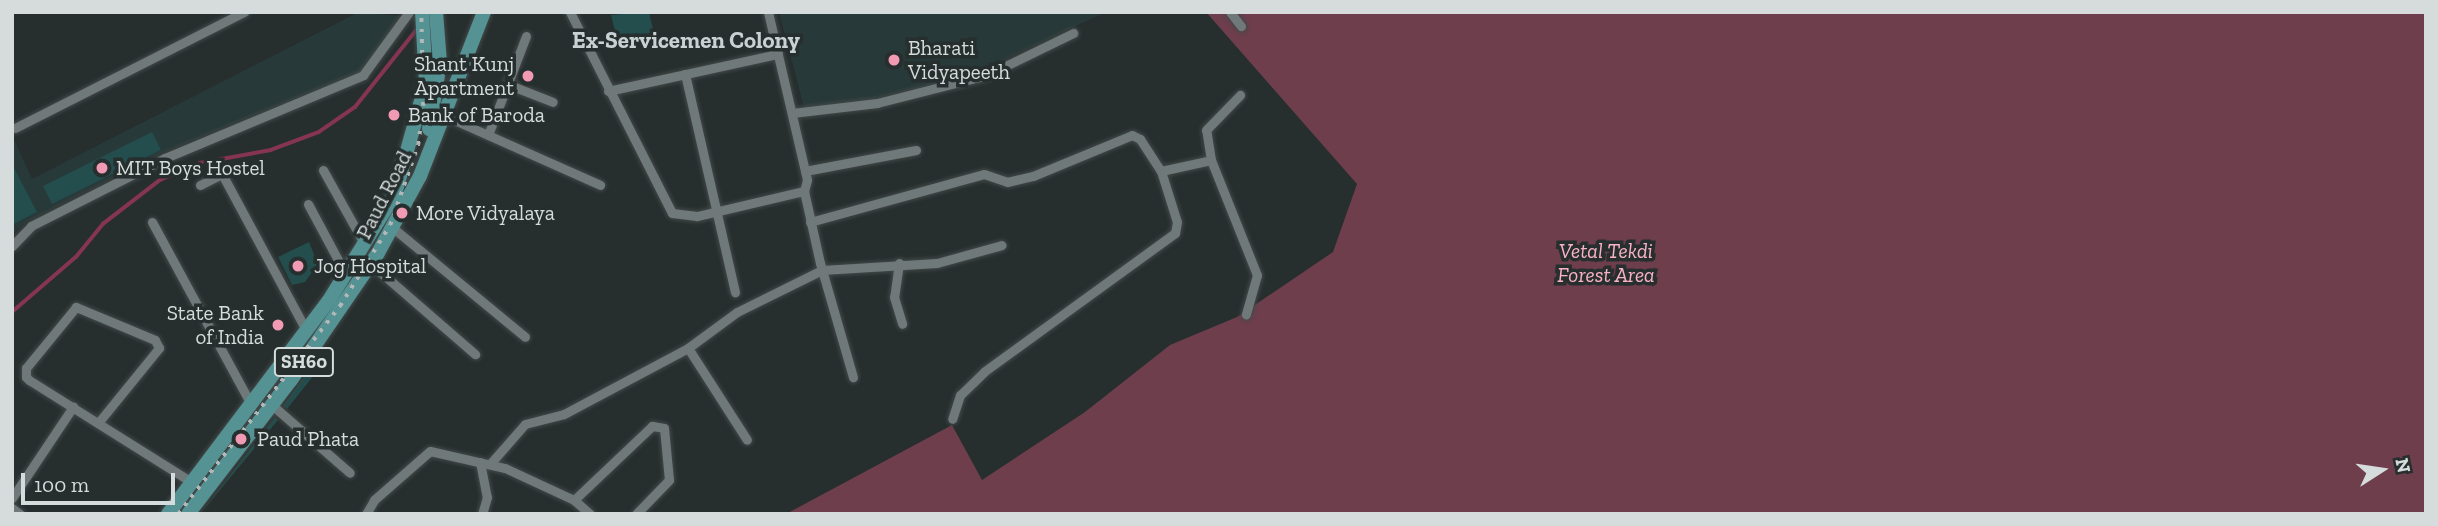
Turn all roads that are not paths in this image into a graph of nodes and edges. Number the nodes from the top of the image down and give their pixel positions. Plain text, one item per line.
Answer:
1 (244, 12) edge
2 (410, 12) edge
3 (422, 12) edge
4 (436, 12) edge
5 (484, 12) edge
6 (570, 12) edge
7 (768, 12) edge
8 (1230, 12) edge
9 (1241, 26) dead end
10 (1073, 33) dead end
11 (526, 36) dead end
12 (431, 44) junction
13 (778, 54) junction
14 (466, 59) junction
15 (685, 74) junction
16 (507, 84) junction
17 (608, 91) junction
18 (1240, 95) dead end
19 (552, 102) dead end
20 (792, 113) junction
21 (443, 115) junction
22 (15, 128) dead end
23 (488, 135) junction
24 (916, 150) dead end
25 (1211, 160) junction
26 (323, 170) dead end
27 (805, 171) junction
28 (1161, 171) junction
29 (200, 185) dead end
30 (600, 185) dead end
31 (804, 191) junction
32 (308, 204) dead end
33 (716, 212) junction
34 (152, 222) dead end
35 (810, 222) junction
36 (393, 228) junction
37 (365, 244) junction
38 (1002, 245) dead end
39 (12, 246) edge
40 (898, 263) junction
41 (371, 264) junction
42 (822, 270) junction
43 (346, 275) junction
44 (735, 292) dead end
45 (1246, 314) dead end
46 (902, 324) dead end
47 (307, 332) junction
48 (526, 337) dead end
49 (688, 348) junction
50 (475, 354) dead end
51 (853, 377) dead end
52 (272, 405) junction
53 (252, 406) junction
54 (73, 407) junction
55 (952, 419) dead end
56 (98, 424) junction
57 (747, 440) dead end
58 (480, 462) junction
59 (490, 464) junction
60 (350, 472) dead end
61 (192, 483) junction
62 (12, 498) edge
63 (574, 500) junction
64 (12, 508) edge
65 (20, 514) edge
66 (168, 514) edge
67 (188, 514) edge
68 (366, 514) edge
69 (482, 514) edge
70 (590, 514) edge
71 (636, 514) edge

1 - 22 street
2 - 39 street
3 - 12 main road, Paud Road
4 - 12 main road
5 - 14 main road, Paud Road / SH60
6 - 17 street
7 - 13 street
8 - 9 street
10 - 20 street
11 - 16 street
12 - 14 main road
12 - 37 main road, Paud Road
13 - 15 street
13 - 20 street
14 - 21 main road, Paud Road / SH60
15 - 17 street
15 - 33 street
16 - 19 street
16 - 23 street
17 - 33 street
18 - 25 street
20 - 27 street
21 - 23 street
21 - 36 main road, Paud Road / SH60
23 - 30 street
24 - 27 street
25 - 28 street
25 - 45 street
26 - 37 street
27 - 31 street
28 - 35 street
28 - 55 street
29 - 47 street
31 - 33 street
31 - 35 street
32 - 43 street
33 - 44 street
34 - 53 street
35 - 42 street
36 - 41 main road, Paud Road / SH60
36 - 48 street
37 - 43 main road, Paud Road
38 - 40 street
40 - 42 street
40 - 46 street
41 - 50 street
41 - 52 main road, Paud Road / SH60
42 - 49 street
42 - 51 street
43 - 47 main road, Paud Road
47 - 53 main road, Paud Road
49 - 57 street
49 - 59 street
52 - 60 street
52 - 67 main road, Paud Road / SH60
53 - 61 main road, Paud Road
54 - 56 street
54 - 56 street
54 - 62 street
56 - 61 street
58 - 59 street
58 - 68 street
58 - 69 street
59 - 63 street
61 - 66 main road, Paud Road
63 - 70 street
63 - 71 street
64 - 65 street

